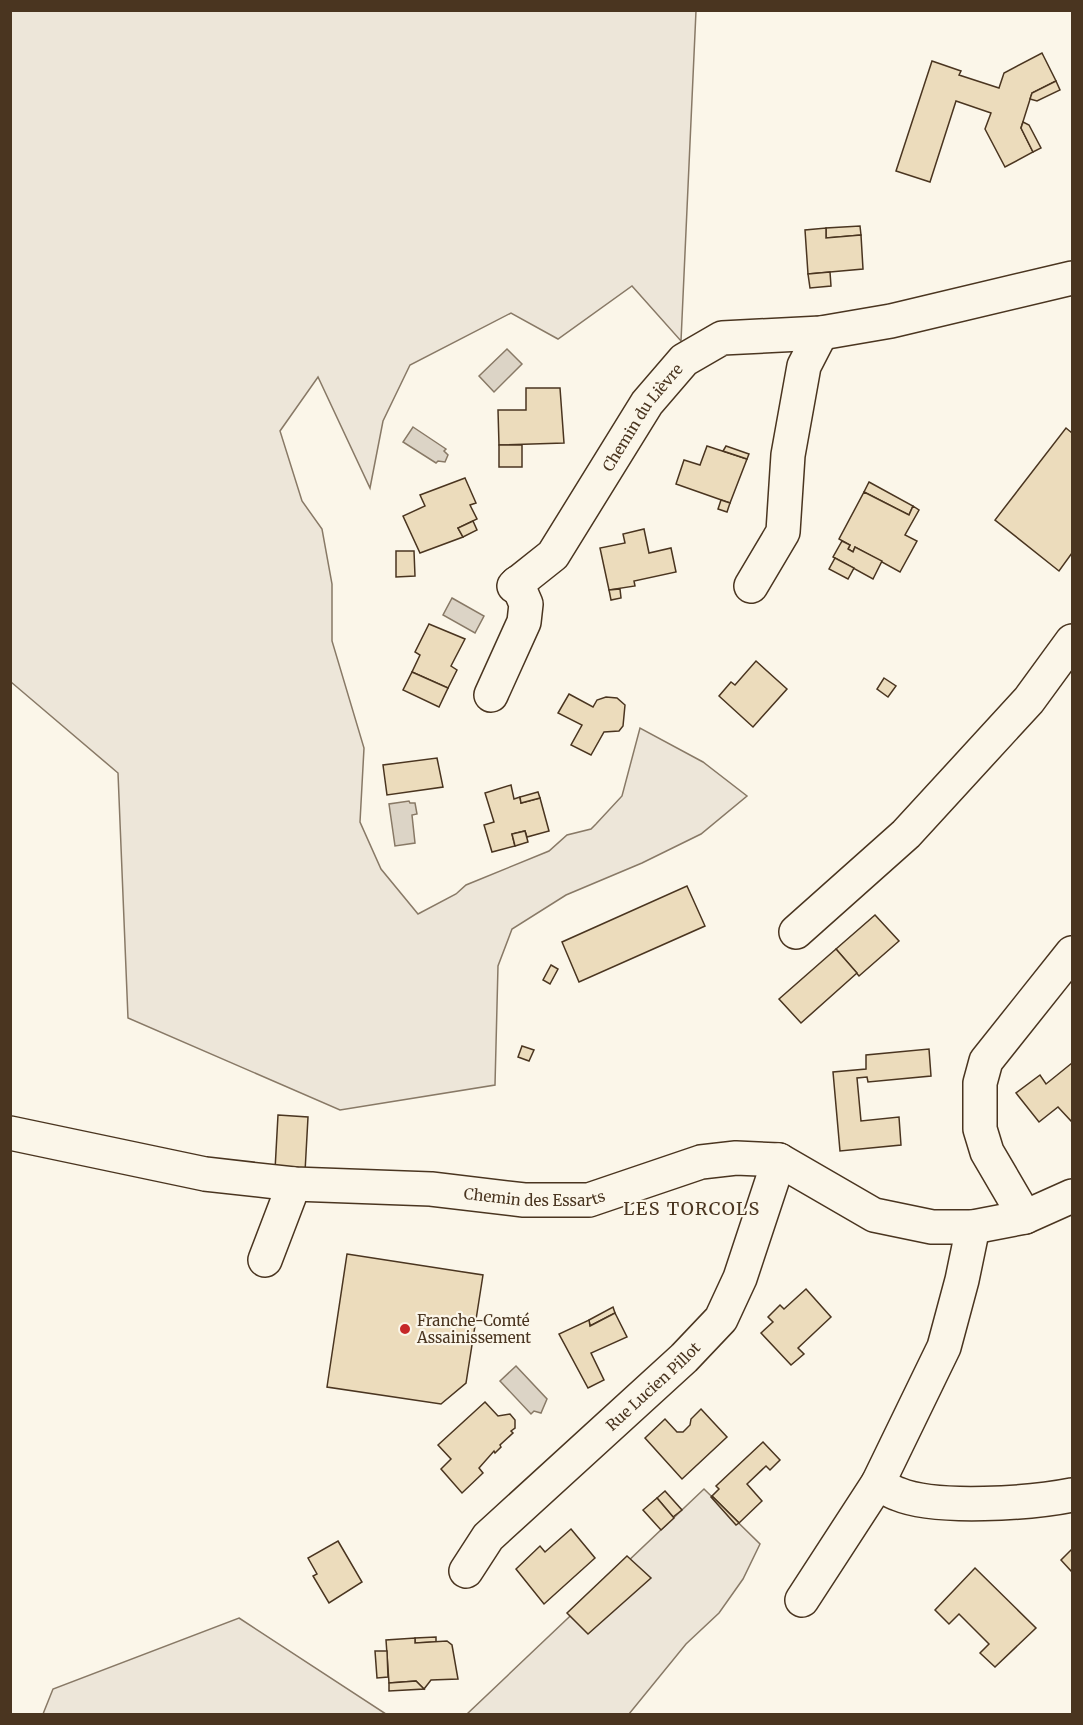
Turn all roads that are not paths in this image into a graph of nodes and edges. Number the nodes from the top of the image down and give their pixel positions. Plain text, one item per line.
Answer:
1 (1072, 278) edge
2 (821, 333) junction
3 (751, 586) dead end
4 (1072, 641) edge
5 (491, 695) dead end
6 (796, 932) dead end
7 (1072, 953) edge
8 (10, 1133) edge
9 (779, 1161) junction
10 (294, 1184) junction
11 (1072, 1196) edge
12 (1026, 1217) junction
13 (973, 1227) junction
14 (265, 1260) dead end
15 (878, 1483) junction
16 (1072, 1495) edge
17 (465, 1571) dead end
18 (802, 1600) dead end

1 - 2 street, Chemin du Lièvre
2 - 3 street
2 - 5 street, Chemin du Lièvre
4 - 6 street
7 - 12 street
8 - 10 street, Chemin des Essarts
9 - 10 street, Chemin des Essarts
9 - 13 street, Chemin des Essarts
9 - 17 street, Rue Lucien Pillot
10 - 14 street
11 - 12 street, Chemin des Essarts
12 - 13 street, Chemin des Essarts
13 - 15 street
15 - 16 street
15 - 18 street

